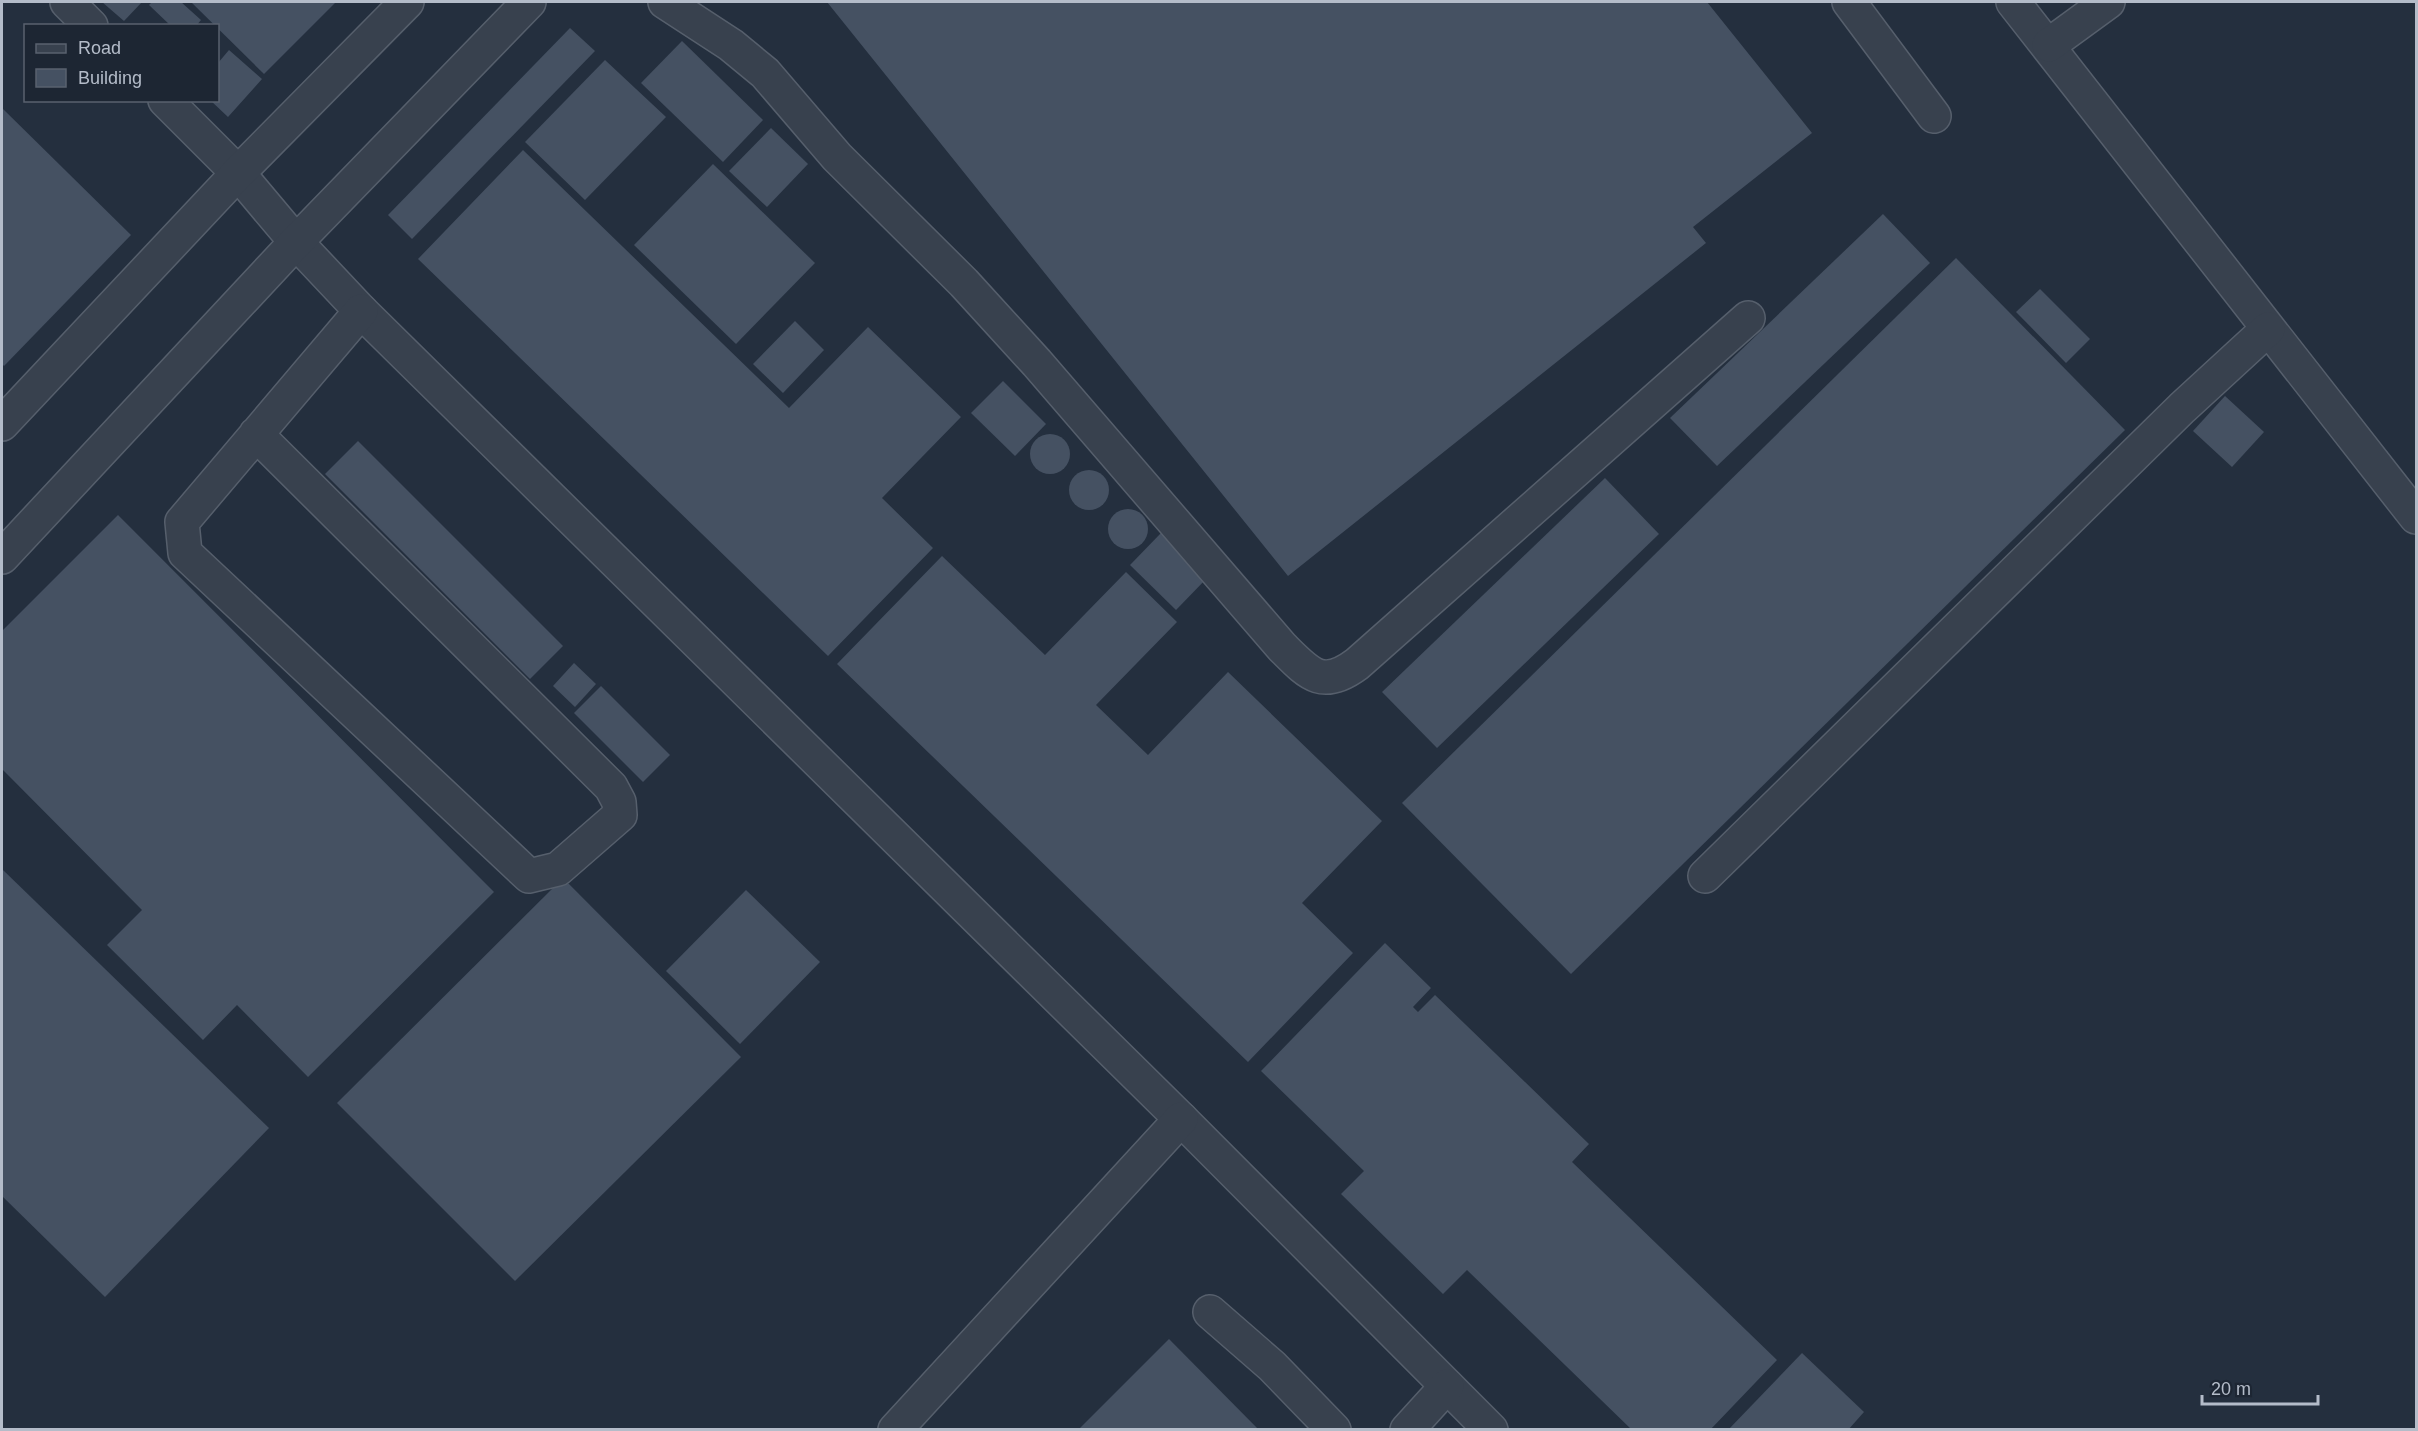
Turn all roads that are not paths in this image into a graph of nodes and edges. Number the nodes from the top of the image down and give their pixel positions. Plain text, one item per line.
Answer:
1 (67, 2) edge
2 (407, 2) edge
3 (529, 2) edge
4 (664, 2) edge
5 (1849, 2) edge
6 (2013, 2) edge
7 (2108, 2) edge
8 (89, 24) edge
9 (2049, 45) junction
10 (167, 102) edge
11 (1934, 116) dead end
12 (238, 173) junction
13 (296, 242) junction
14 (361, 311) junction
15 (1748, 318) dead end
16 (2268, 329) junction
17 (2, 424) edge
18 (256, 434) junction
19 (2416, 518) edge
20 (2, 557) edge
21 (1705, 876) dead end
22 (1181, 1119) junction
23 (1210, 1312) dead end
24 (1447, 1386) junction
25 (895, 1430) edge
26 (1334, 1430) edge
27 (1407, 1430) edge
28 (1491, 1430) edge

1 - 8 lane
2 - 12 lane
3 - 13 lane
4 - 15 lane
5 - 11 lane
6 - 9 lane
7 - 9 lane
9 - 16 lane
10 - 12 lane
12 - 13 lane
12 - 17 lane
13 - 14 lane
13 - 20 lane
14 - 18 lane
14 - 22 lane
16 - 19 lane
16 - 21 lane
18 - 18 lane
22 - 24 lane
22 - 25 lane
23 - 26 lane
24 - 27 lane
24 - 28 lane

